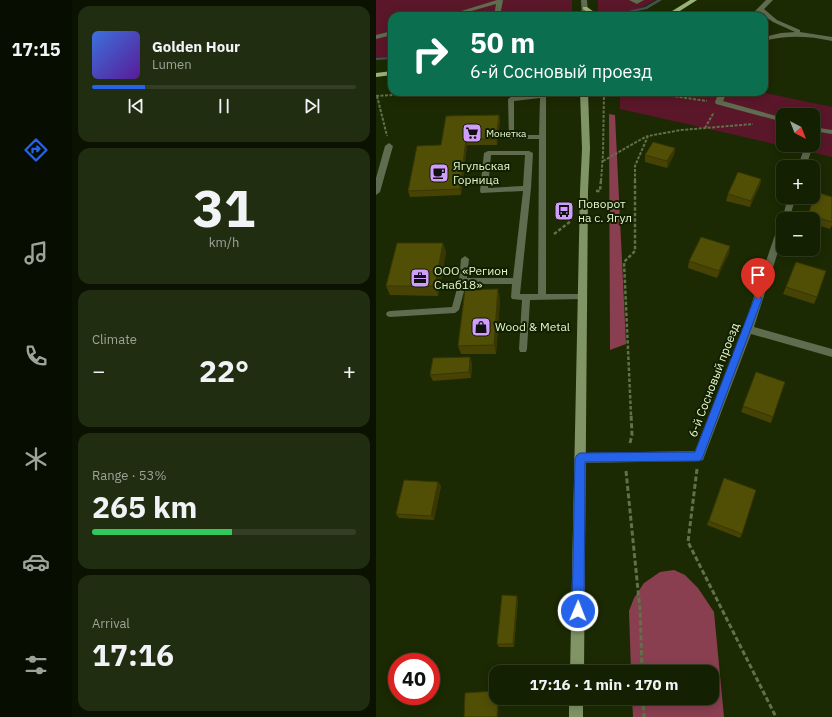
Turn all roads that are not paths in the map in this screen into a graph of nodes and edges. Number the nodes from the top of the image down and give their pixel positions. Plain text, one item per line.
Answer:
1 (500, 0) edge
2 (584, 0) edge
3 (632, 0) edge
4 (641, 0) edge
5 (694, 0) edge
6 (770, 0) edge
7 (585, 8) junction
8 (760, 9) junction
9 (461, 12) edge
10 (498, 12) edge
11 (585, 12) edge
12 (590, 12) edge
13 (674, 12) edge
14 (757, 12) edge
15 (763, 12) edge
16 (768, 16) edge
17 (388, 34) edge
18 (806, 34) junction
19 (376, 37) edge
20 (768, 37) edge
21 (832, 38) edge
22 (388, 73) edge
23 (376, 74) edge
24 (584, 96) edge
25 (721, 96) edge
26 (776, 118) edge
27 (820, 131) edge
28 (832, 132) edge
29 (543, 137) junction
30 (389, 146) road end
31 (527, 188) junction
32 (376, 192) edge
33 (776, 245) edge
34 (465, 259) dead end
35 (463, 281) junction
36 (517, 281) junction
37 (526, 297) junction
38 (542, 297) junction
39 (582, 297) junction
40 (390, 314) dead end
41 (748, 329) junction
42 (524, 349) dead end
43 (832, 353) edge
44 (580, 458) junction
45 (577, 665) edge
46 (576, 705) edge
47 (576, 717) edge

1 - 9 lane
1 - 10 lane
2 - 7 street
3 - 4 lane
5 - 13 main road
6 - 8 street
7 - 11 street
7 - 12 main road
8 - 14 street
8 - 15 street
16 - 18 street
17 - 19 lane
18 - 20 street
18 - 21 street
22 - 23 main road
24 - 39 street
25 - 26 street
27 - 28 street
29 - 29 lane
29 - 38 lane
30 - 32 street
31 - 31 lane
31 - 36 lane
33 - 41 street, 6-й Сосновый проезд
34 - 35 lane
35 - 36 lane
35 - 40 lane
36 - 37 lane
37 - 38 lane
37 - 42 lane
38 - 39 lane
39 - 44 street
41 - 43 street
41 - 44 street, 6-й Сосновый проезд
44 - 45 street
46 - 47 street

